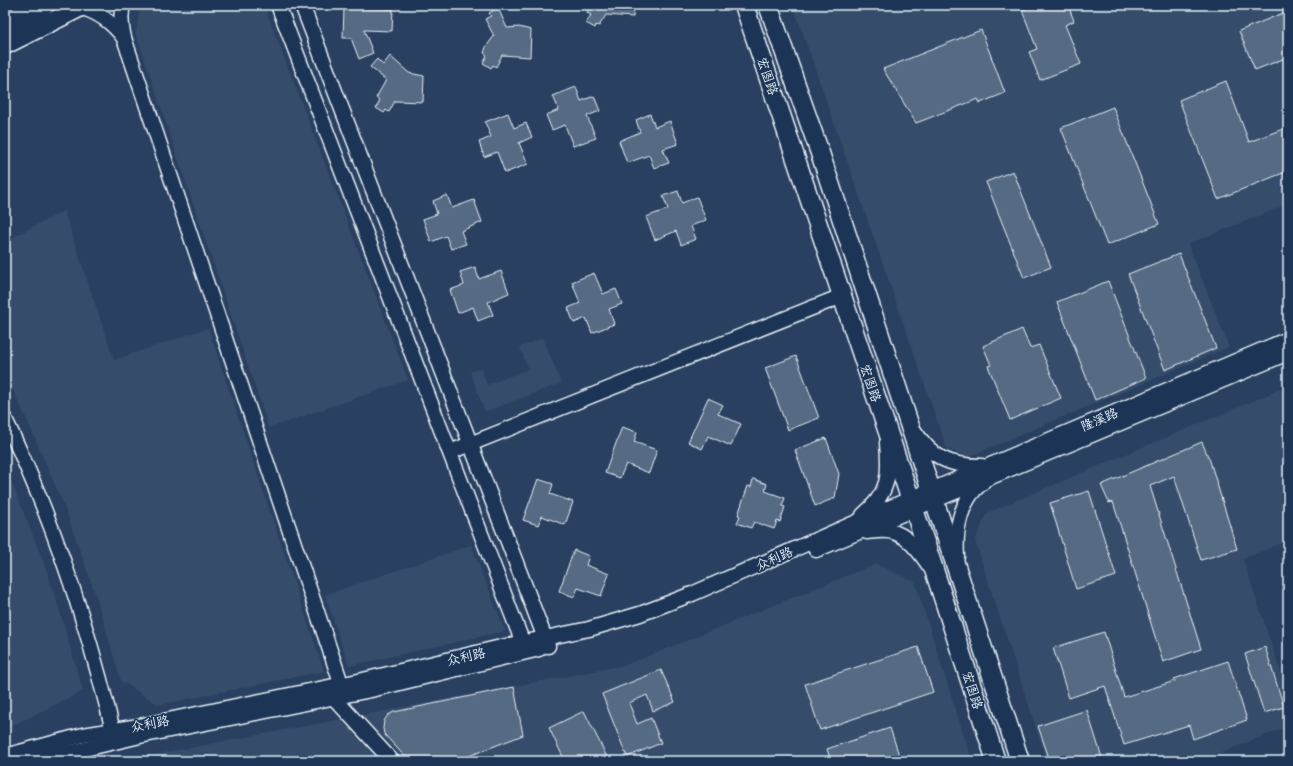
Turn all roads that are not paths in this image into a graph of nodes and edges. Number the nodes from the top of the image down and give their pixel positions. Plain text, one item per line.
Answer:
1 (43, 5) edge
2 (122, 5) edge
3 (278, 5) edge
4 (302, 5) edge
5 (744, 5) edge
6 (768, 5) edge
7 (82, 6) edge
8 (5, 24) edge
9 (124, 38) junction
10 (5, 45) edge
11 (842, 296) junction
12 (1288, 339) edge
13 (1288, 353) edge
14 (5, 419) edge
15 (908, 420) junction
16 (885, 425) junction
17 (470, 443) junction
18 (450, 452) junction
19 (991, 471) junction
20 (933, 495) junction
21 (912, 504) junction
22 (854, 528) junction
23 (957, 569) junction
24 (936, 577) junction
25 (547, 642) junction
26 (525, 648) junction
27 (340, 692) junction
28 (114, 736) junction
29 (5, 756) edge
30 (34, 761) edge
31 (392, 761) edge
32 (996, 761) edge
33 (1020, 761) edge

1 - 8 highway
2 - 9 street
3 - 18 street
4 - 17 street
5 - 11 main road, 宏图路
6 - 15 main road, 宏图路
7 - 9 street
7 - 10 main road
9 - 27 street
11 - 16 main road, 宏图路
11 - 17 street
12 - 19 street, 隆溪路
13 - 19 street, 隆溪路
14 - 28 street
15 - 19 street
15 - 20 main road, 宏图路
16 - 21 main road, 宏图路
16 - 22 street
17 - 18 street
17 - 25 street
18 - 26 street
19 - 20 street, 隆溪路
19 - 23 street
20 - 21 street, 隆溪路
20 - 23 main road, 宏图路
21 - 22 street, 众利路
21 - 24 main road, 宏图路
22 - 24 street
22 - 25 street, 众利路
23 - 33 main road, 宏图路
24 - 32 main road, 宏图路
25 - 26 street, 众利路
26 - 27 street, 众利路
27 - 28 street, 众利路
27 - 31 street
28 - 29 street, 众利路
28 - 30 street, 众利路

